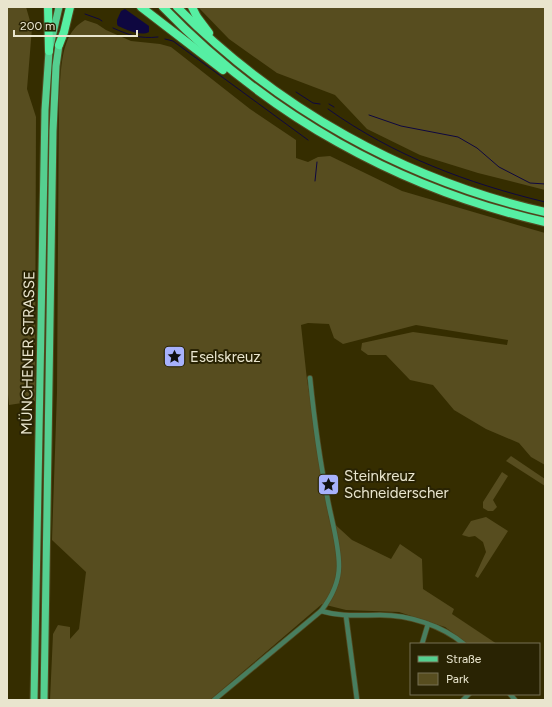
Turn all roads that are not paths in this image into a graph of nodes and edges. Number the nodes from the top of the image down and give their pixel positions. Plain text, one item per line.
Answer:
1 (59, 7) edge
2 (72, 7) edge
3 (141, 7) edge
4 (163, 7) edge
5 (177, 7) edge
6 (192, 7) edge
7 (51, 13) edge
8 (59, 45) joint
9 (219, 47) junction
10 (49, 51) joint
11 (256, 90) junction
12 (545, 212) edge
13 (545, 222) edge
14 (310, 378) dead end
15 (321, 611) junction
16 (346, 616) junction
17 (428, 624) junction
18 (422, 643) edge
19 (462, 643) edge
20 (34, 700) edge
21 (44, 700) edge
22 (214, 700) edge
23 (356, 700) edge

1 - 7 main road
2 - 8 highway
3 - 11 highway
4 - 11 highway
5 - 9 highway
6 - 9 highway
7 - 10 highway
8 - 21 main road, MÜNCHENER STRASSE
9 - 12 highway
10 - 20 main road, MÜNCHENER STRASSE
11 - 13 highway
14 - 15 street
15 - 16 street
15 - 22 street
16 - 17 street
16 - 23 street
17 - 18 street
17 - 19 street

